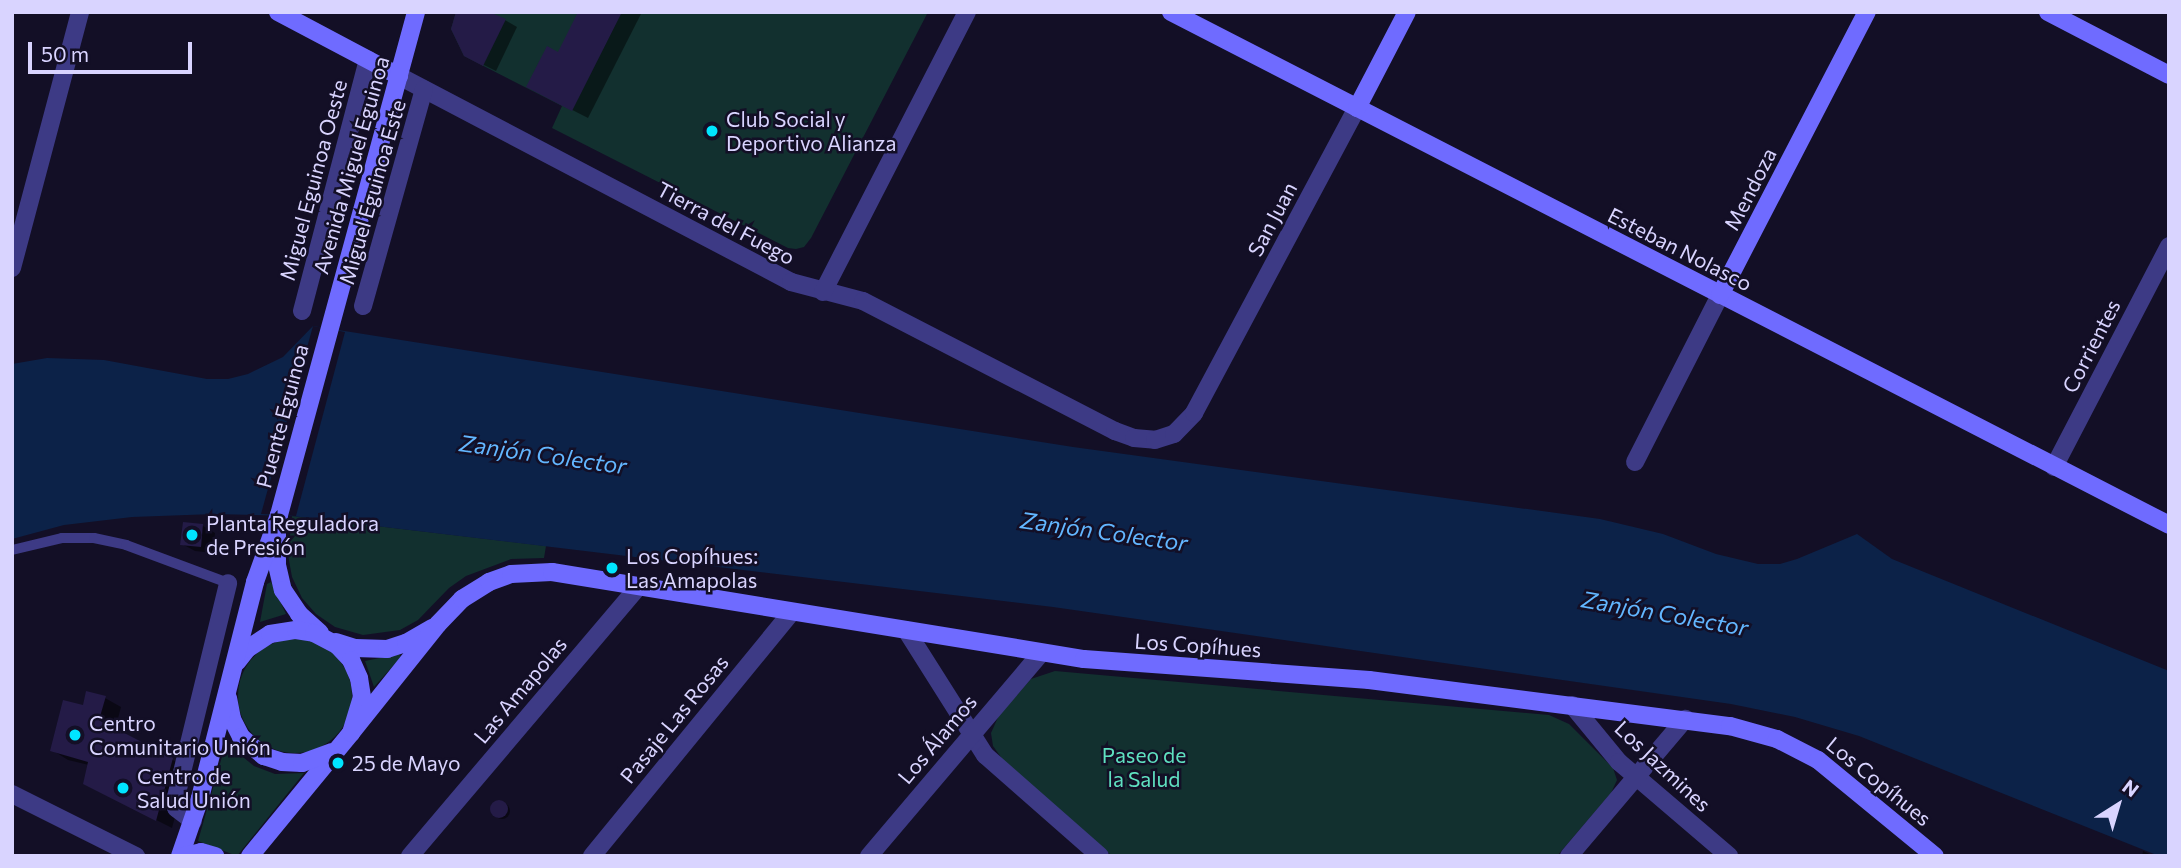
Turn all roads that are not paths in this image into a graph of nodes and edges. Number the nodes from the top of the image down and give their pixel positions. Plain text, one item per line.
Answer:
1 (80, 12) edge
2 (278, 12) edge
3 (416, 12) edge
4 (967, 12) edge
5 (1171, 12) edge
6 (1407, 12) edge
7 (1867, 12) edge
8 (2048, 12) edge
9 (368, 60) junction
10 (2169, 75) edge
11 (399, 76) junction
12 (424, 89) junction
13 (1357, 108) junction
14 (2169, 246) edge
15 (12, 268) edge
16 (823, 292) junction
17 (1720, 295) junction
18 (363, 306) dead end
19 (302, 311) dead end
20 (328, 329) joint
21 (1165, 438) joint
22 (1635, 462) dead end
23 (2054, 467) junction
24 (279, 515) junction
25 (2169, 525) edge
26 (12, 550) edge
27 (228, 583) joint
28 (639, 586) junction
29 (792, 612) junction
30 (438, 624) junction
31 (906, 630) junction
32 (327, 638) junction
33 (1041, 653) junction
34 (231, 676) junction
35 (1572, 705) junction
36 (1685, 719) junction
37 (971, 735) junction
38 (348, 737) junction
39 (1636, 777) junction
40 (12, 794) edge
41 (193, 821) junction
42 (136, 856) edge
43 (182, 856) edge
44 (215, 856) edge
45 (250, 856) edge
46 (410, 856) edge
47 (592, 856) edge
48 (869, 856) edge
49 (1100, 856) edge
50 (1569, 856) edge
51 (1729, 856) edge
52 (1935, 856) edge

1 - 15 street
2 - 9 main road, Tierra del Fuego
3 - 11 main road, Avenida Miguel Eguinoa
4 - 16 street
5 - 13 main road, Esteban Nolasco
6 - 13 main road, San Juan
7 - 17 main road, Mendoza
8 - 10 main road
9 - 11 main road, Tierra del Fuego
9 - 19 street, Miguel Eguinoa Oeste
11 - 12 street, Tierra del Fuego
11 - 20 main road, Avenida Miguel Eguinoa
12 - 16 street, Tierra del Fuego
12 - 18 street, Miguel Eguinoa Este
13 - 17 main road, Esteban Nolasco
13 - 21 street, San Juan
14 - 23 street, Corrientes
16 - 21 street, Tierra del Fuego
17 - 22 street, Mendoza
17 - 23 main road, Esteban Nolasco
20 - 24 main road, Puente Eguinoa
23 - 25 main road, Esteban Nolasco
24 - 32 main road
24 - 34 main road
26 - 27 lane
27 - 41 street
28 - 29 main road, Los Copíhues
28 - 30 main road, Los Copíhues
28 - 46 street, Las Amapolas
29 - 31 main road, Los Copíhues
29 - 47 street, Pasaje Las Rosas
30 - 32 main road, Los Copíhues
30 - 38 main road, Los Copíhues
31 - 33 main road, Los Copíhues
31 - 37 street
32 - 34 main road
32 - 38 main road
33 - 35 main road, Los Copíhues
33 - 37 street, Los Álamos
34 - 38 main road
34 - 41 main road
35 - 36 main road, Los Copíhues
35 - 39 street, Los Jazmines
36 - 39 street
36 - 52 main road, Los Copíhues
37 - 48 street, Los Álamos
37 - 49 street
38 - 45 main road
39 - 50 street
39 - 51 street, Los Jazmines
40 - 42 street
41 - 43 main road
43 - 44 main road

